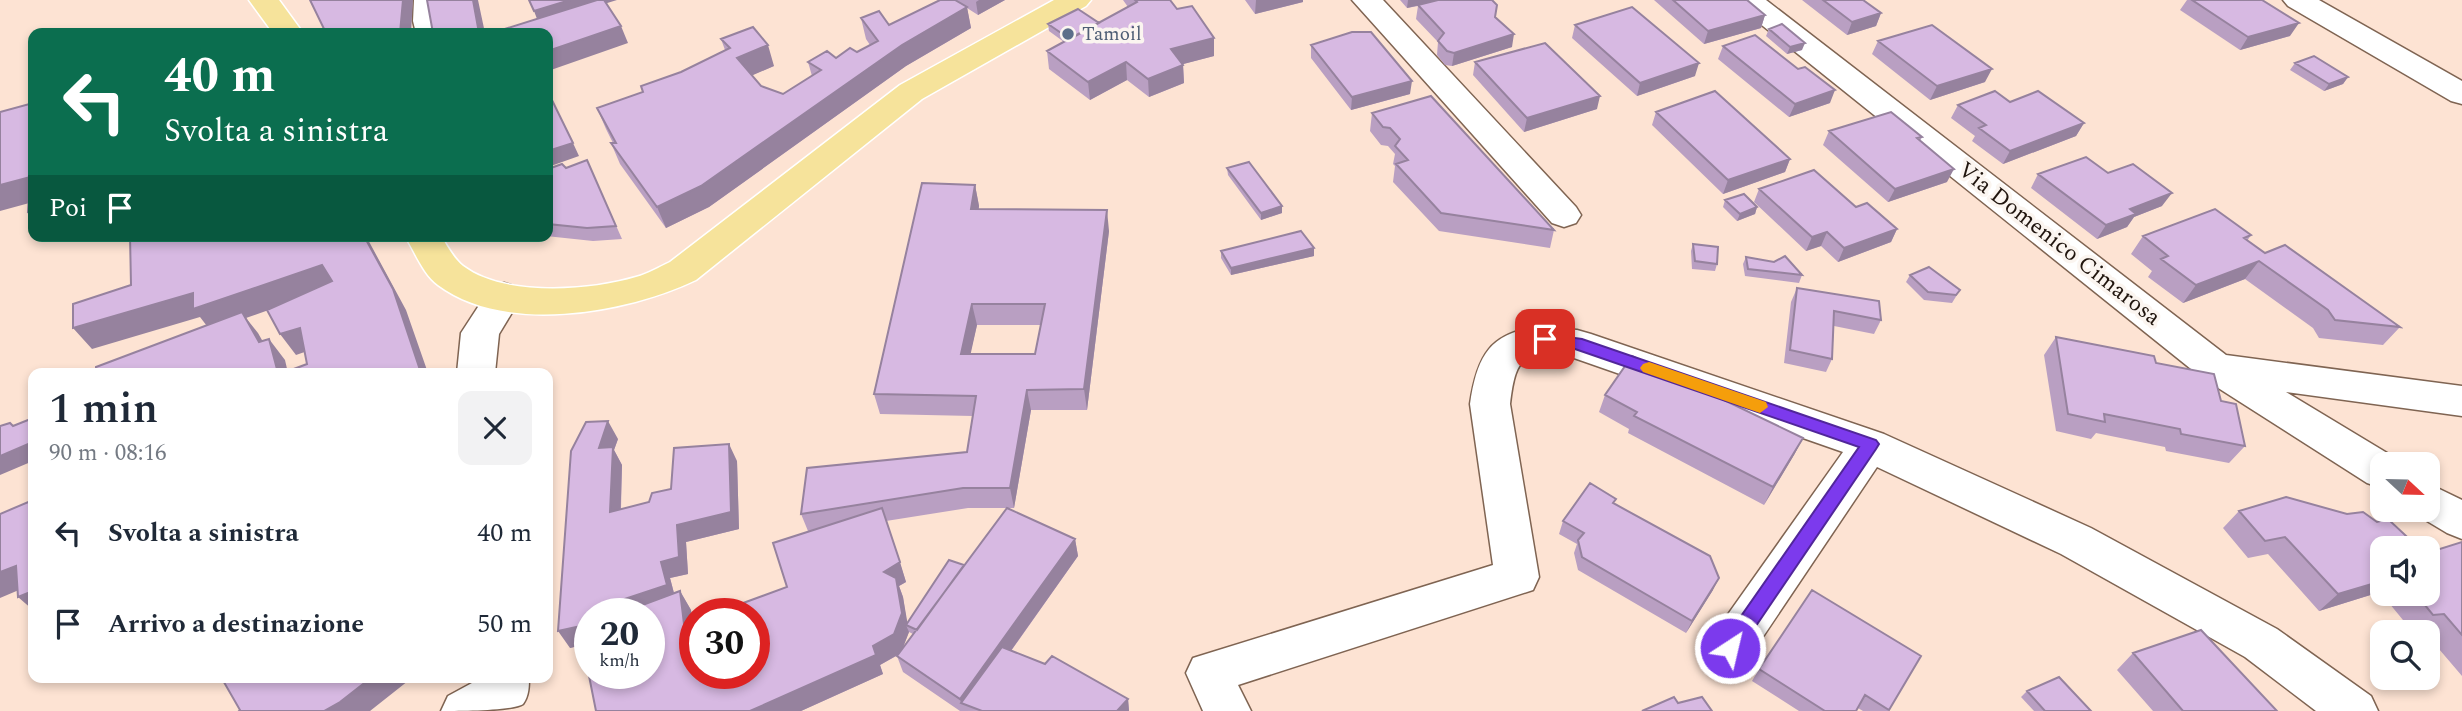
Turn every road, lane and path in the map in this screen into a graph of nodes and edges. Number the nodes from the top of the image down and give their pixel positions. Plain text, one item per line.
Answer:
1 (264, 0) edge
2 (429, 0) edge
3 (1076, 0) edge
4 (1367, 0) edge
5 (1748, 0) edge
6 (2298, 0) edge
7 (284, 28) edge
8 (430, 28) edge
9 (2462, 94) edge
10 (1564, 215) dead end
11 (427, 242) edge
12 (504, 296) junction
13 (2215, 367) junction
14 (476, 368) edge
15 (2462, 401) edge
16 (1870, 444) junction
17 (2370, 464) edge
18 (2440, 508) edge
19 (2462, 521) edge
20 (1730, 648) dead end
21 (508, 693) edge
22 (465, 711) edge
23 (1227, 711) edge
24 (2354, 711) edge

1 - 7 main road
2 - 8 street
3 - 12 main road
4 - 10 street
5 - 13 street, Via Domenico Cimarosa
6 - 9 street
11 - 12 main road
12 - 14 street
13 - 15 street
13 - 17 street, Via Domenico Cimarosa
16 - 20 street
16 - 23 street
16 - 24 street
18 - 19 street
21 - 22 street

